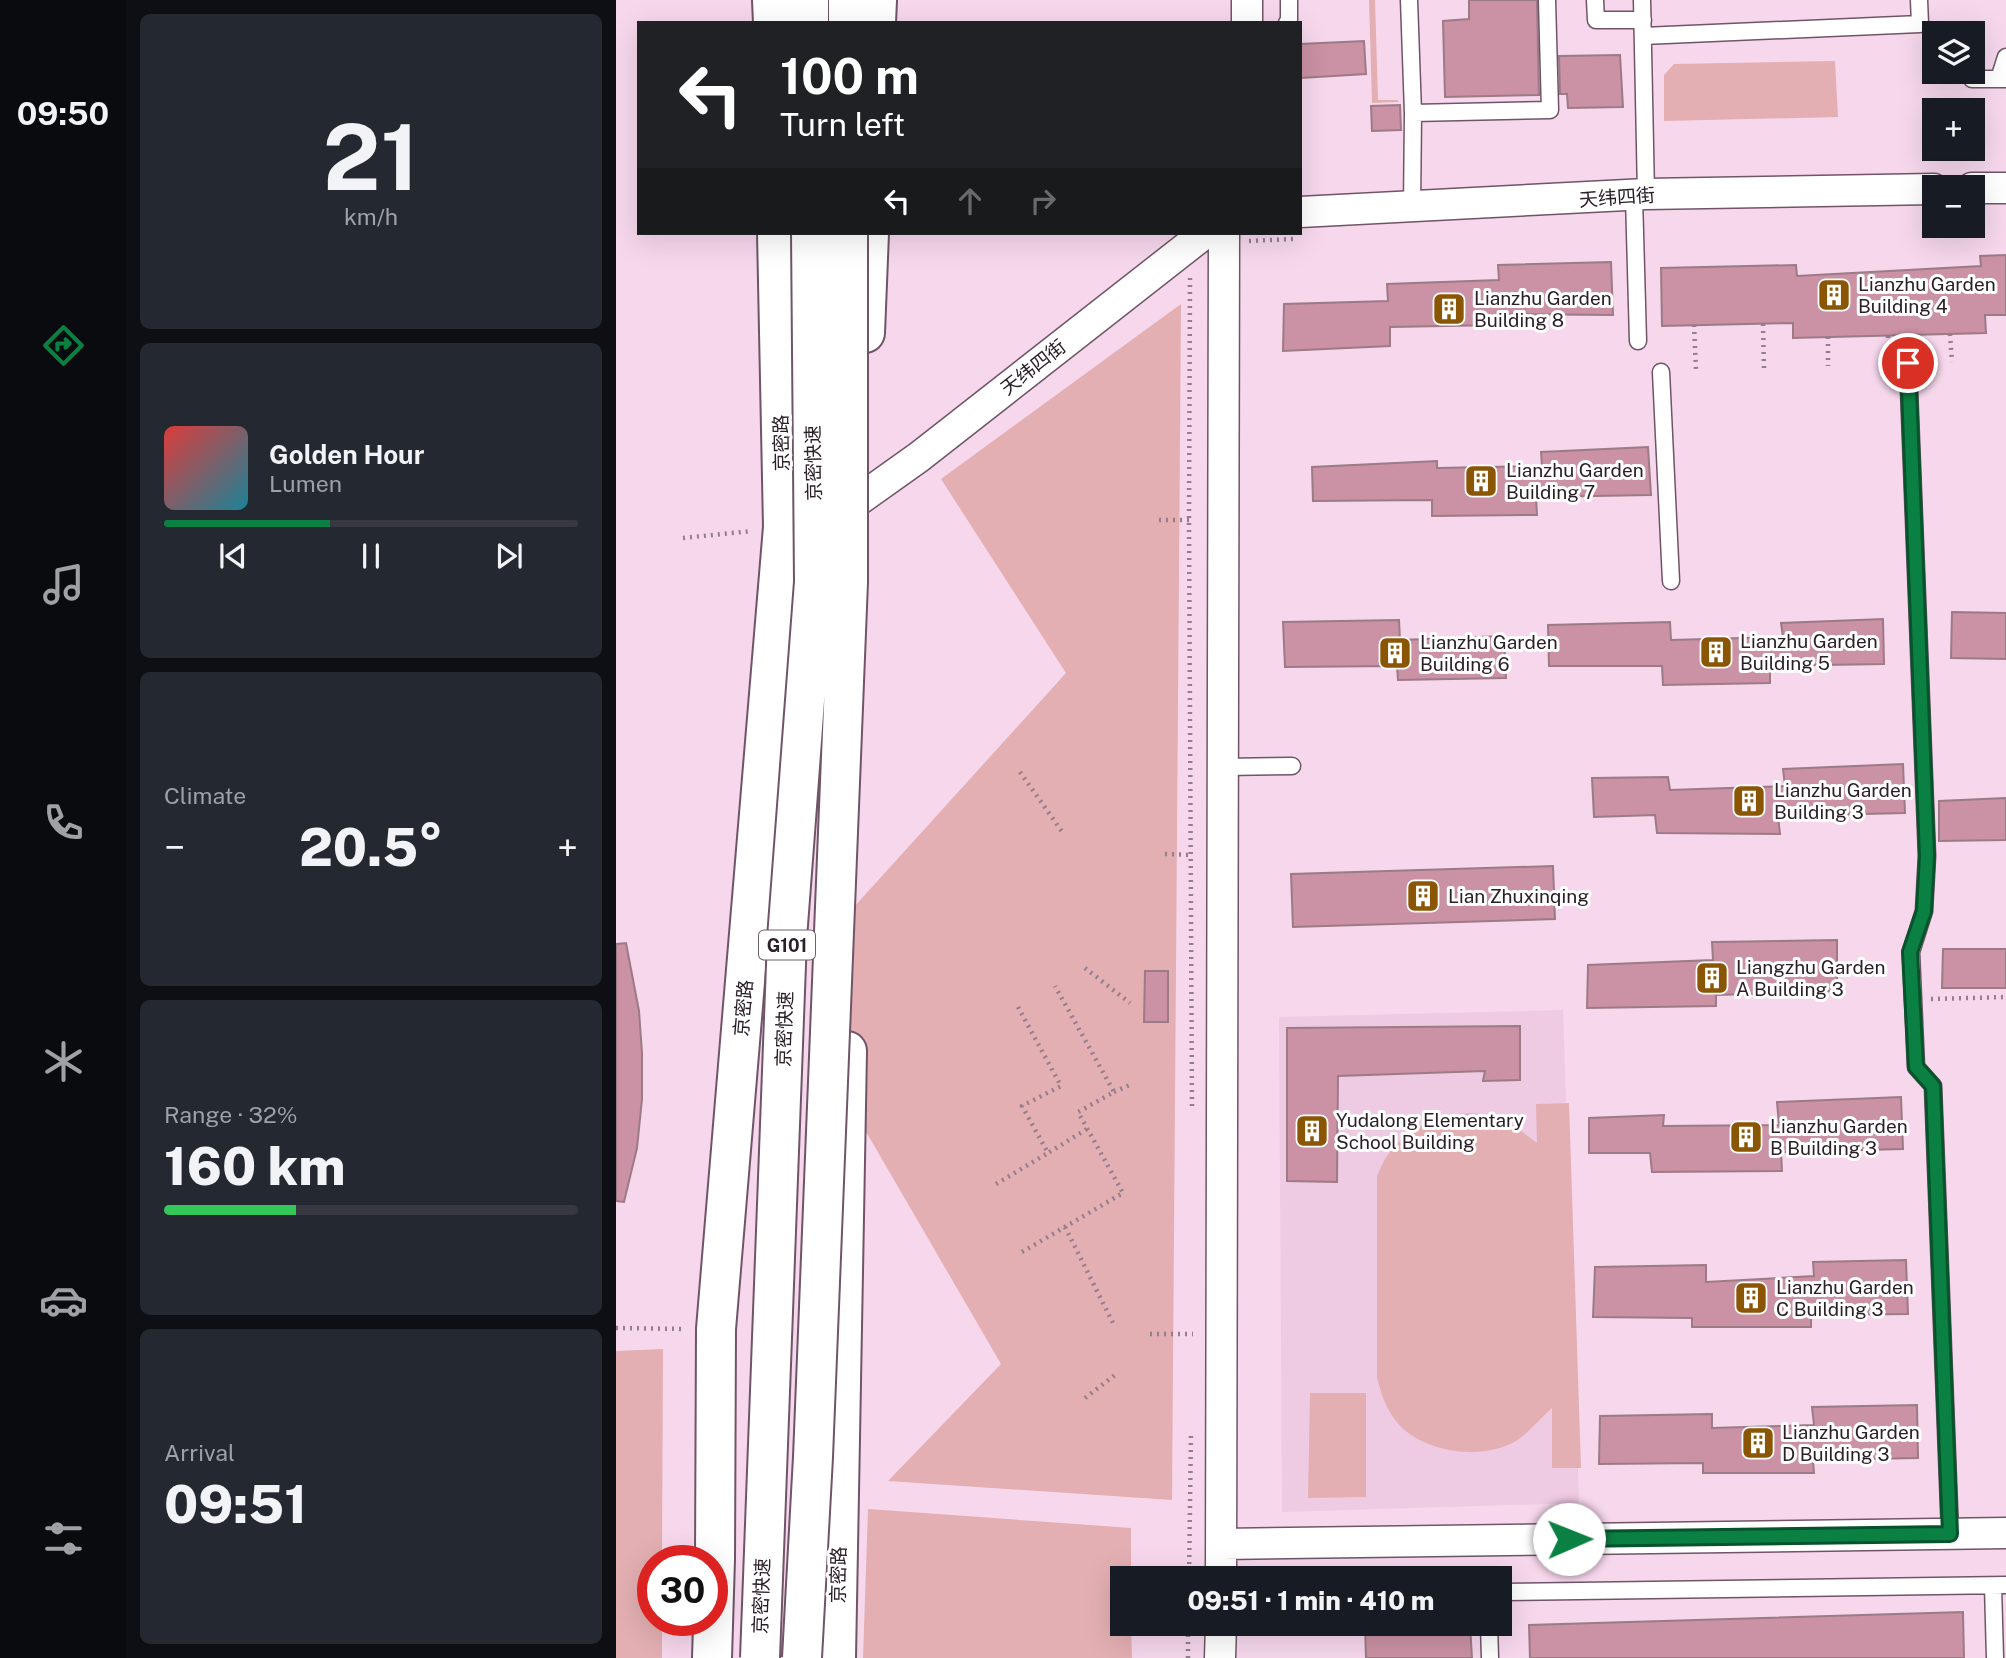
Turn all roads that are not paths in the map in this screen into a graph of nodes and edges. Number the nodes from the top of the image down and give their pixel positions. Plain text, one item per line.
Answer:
1 (772, 0) edge
2 (808, 0) edge
3 (848, 0) edge
4 (877, 0) edge
5 (1247, 0) edge
6 (1289, 0) edge
7 (1409, 0) edge
8 (1547, 0) edge
9 (1595, 0) edge
10 (1642, 0) edge
11 (1919, 0) edge
12 (773, 21) edge
13 (809, 21) edge
14 (848, 21) edge
15 (876, 21) edge
16 (1247, 21) edge
17 (1287, 21) edge
18 (1643, 28) junction
19 (2006, 57) edge
20 (1985, 79) edge
21 (2003, 79) edge
22 (1413, 114) junction
23 (1985, 188) edge
24 (2006, 188) edge
25 (1922, 189) edge
26 (1640, 196) junction
27 (1412, 208) junction
28 (1302, 212) edge
29 (777, 235) edge
30 (811, 235) edge
31 (848, 235) edge
32 (869, 235) edge
33 (1224, 235) edge
34 (1198, 239) edge
35 (1638, 341) dead end
36 (1908, 363) dead end
37 (1661, 372) dead end
38 (860, 499) junction
39 (1671, 581) dead end
40 (1292, 766) dead end
41 (1223, 767) junction
42 (2006, 1533) edge
43 (1950, 1534) junction
44 (1222, 1544) junction
45 (1222, 1566) edge
46 (2000, 1585) edge
47 (1512, 1592) edge
48 (1221, 1636) edge
49 (1489, 1636) edge
50 (712, 1658) edge
51 (760, 1658) edge
52 (802, 1658) edge
53 (836, 1658) edge
54 (1220, 1658) edge
55 (1490, 1658) edge
56 (1995, 1658) edge

1 - 12 main road
2 - 13 main road
3 - 14 main road
4 - 15 main road
5 - 16 street
6 - 17 lane
7 - 22 lane
8 - 22 lane
9 - 18 lane
10 - 18 lane
11 - 18 lane
18 - 26 lane
19 - 21 lane
20 - 21 lane
22 - 27 lane
23 - 24 street
25 - 26 street, 天纬四街
26 - 27 street, 天纬四街
26 - 35 lane
27 - 28 street, 天纬四街
29 - 50 main road, 京密路 / G101
30 - 51 main road, 京密快速 / G101, bridge
31 - 52 main road, 京密快速 / G101, bridge
32 - 38 main road, 京密路
33 - 41 street
34 - 38 street, 天纬四街
36 - 43 lane
37 - 39 lane
38 - 53 main road, 京密路
40 - 41 lane
41 - 44 street
42 - 43 street
43 - 44 street
44 - 45 street
46 - 47 lane
46 - 56 lane
48 - 54 street
49 - 55 lane

